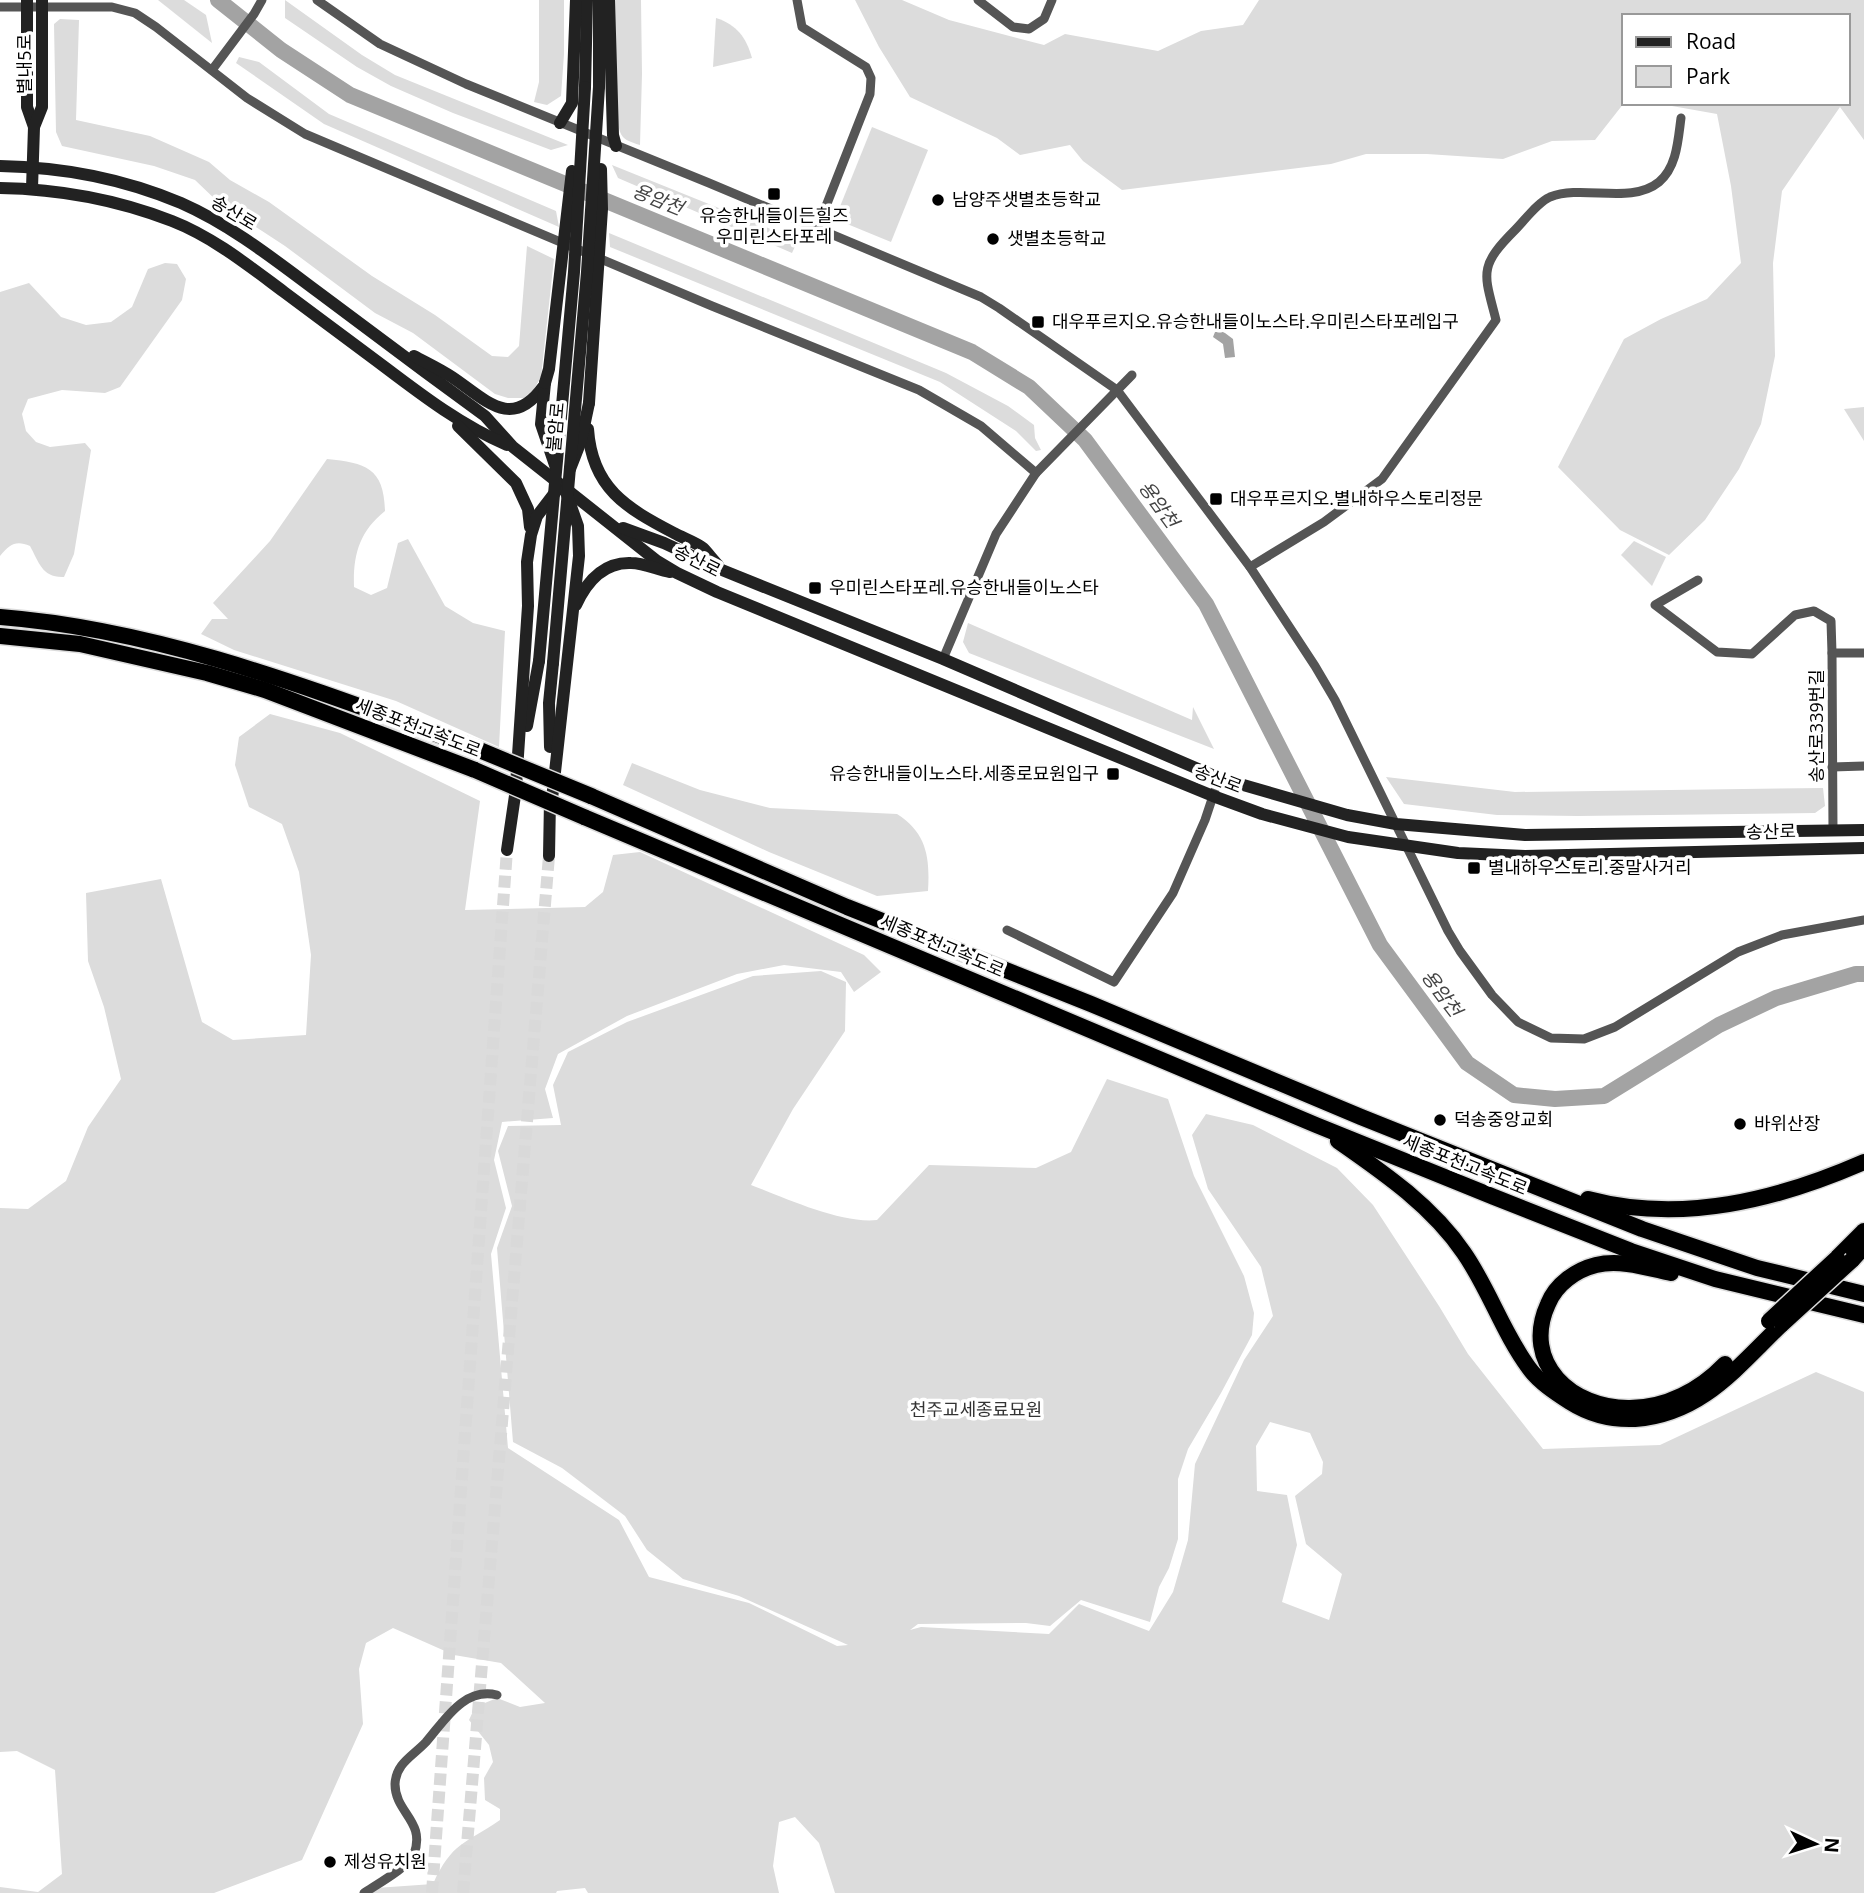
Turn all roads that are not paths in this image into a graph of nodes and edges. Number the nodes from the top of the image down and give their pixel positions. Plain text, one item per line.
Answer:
1 (262, 0) edge
2 (317, 0) edge
3 (576, 0) edge
4 (587, 0) edge
5 (599, 0) edge
6 (609, 0) edge
7 (797, 0) edge
8 (978, 0) edge
9 (1052, 0) edge
10 (42, 3) edge
11 (24, 5) edge
12 (0, 7) edge
13 (212, 71) junction
14 (599, 87) junction
15 (585, 88) junction
16 (1681, 118) dead end
17 (560, 123) junction
18 (34, 127) junction
19 (616, 146) junction
20 (0, 166) edge
21 (32, 167) junction
22 (0, 188) edge
23 (32, 188) junction
24 (817, 229) junction
25 (370, 331) junction
26 (1132, 375) dead end
27 (545, 383) junction
28 (1116, 390) junction
29 (438, 406) junction
30 (587, 421) junction
31 (513, 447) junction
32 (1036, 473) junction
33 (562, 486) junction
34 (612, 525) junction
35 (531, 535) junction
36 (1250, 567) junction
37 (722, 570) junction
38 (677, 573) junction
39 (1698, 580) dead end
40 (0, 617) edge
41 (571, 618) junction
42 (0, 636) edge
43 (1832, 653) junction
44 (1864, 653) edge
45 (943, 659) junction
46 (546, 662) junction
47 (1864, 766) edge
48 (1832, 767) junction
49 (1219, 778) junction
50 (516, 785) junction
51 (1213, 796) junction
52 (551, 808) junction
53 (1396, 824) junction
54 (1833, 830) junction
55 (1864, 830) edge
56 (1407, 846) junction
57 (1864, 848) edge
58 (507, 850) tunnel mouth
59 (549, 856) tunnel mouth
60 (1864, 920) edge
61 (1007, 930) dead end
62 (1316, 1125) junction
63 (1864, 1162) edge
64 (1518, 1180) junction
65 (1864, 1231) edge
66 (1864, 1247) edge
67 (1845, 1259) junction
68 (1715, 1279) junction
69 (1864, 1294) edge
70 (1864, 1315) edge
71 (1775, 1322) junction
72 (497, 1695) dead end
73 (363, 1893) edge

1 - 13 street
2 - 17 street
3 - 17 street
4 - 15 street, 불암로
5 - 14 street, 불암로
6 - 19 street
7 - 24 street
8 - 9 street
10 - 11 street
10 - 13 street
10 - 18 street, 별내5로
11 - 12 street
11 - 18 street, 별내5로
13 - 32 street
14 - 30 street, bridge
14 - 46 street, 불암로, bridge
15 - 27 street, bridge
15 - 46 street, 불암로, bridge
16 - 36 street
17 - 19 street
18 - 21 street, 별내5로
19 - 24 street
20 - 21 street, 송산로
21 - 23 street, 별내5로
21 - 25 street, 송산로
22 - 23 street, 송산로
23 - 29 street, 송산로
24 - 28 street
25 - 27 street
25 - 31 street, 송산로
26 - 28 street
27 - 33 street
28 - 32 street
28 - 36 street
29 - 31 street, 송산로
29 - 35 street
30 - 33 street
30 - 37 street
31 - 33 street, 송산로
32 - 45 street
33 - 34 street, 송산로
33 - 35 street
33 - 41 street
34 - 37 street, 송산로
34 - 38 street, 송산로
35 - 50 street
36 - 53 street
37 - 45 street, 송산로
38 - 41 street
38 - 51 street, 송산로
39 - 43 street
40 - 64 highway, 세종포천고속도로, bridge
41 - 52 street
42 - 62 highway, 세종포천고속도로, bridge
43 - 44 street, 송산로339번길
43 - 48 street, 송산로339번길
45 - 49 street, 송산로
46 - 50 street, 불암로
46 - 52 street, 불암로
47 - 48 street
48 - 54 street, 송산로339번길
49 - 51 street
49 - 53 street, 송산로
50 - 58 street, 불암로
51 - 56 street, 송산로
51 - 61 street
52 - 59 street, 불암로
53 - 54 street, 송산로
53 - 56 street
54 - 55 street, 송산로
56 - 57 street, 송산로
56 - 60 street
62 - 68 highway, 세종포천고속도로
62 - 71 highway
63 - 64 highway
64 - 69 highway, 세종포천고속도로
65 - 67 highway
66 - 67 highway
67 - 71 highway, bridge
68 - 70 highway, 세종포천고속도로
68 - 71 highway
72 - 73 street

